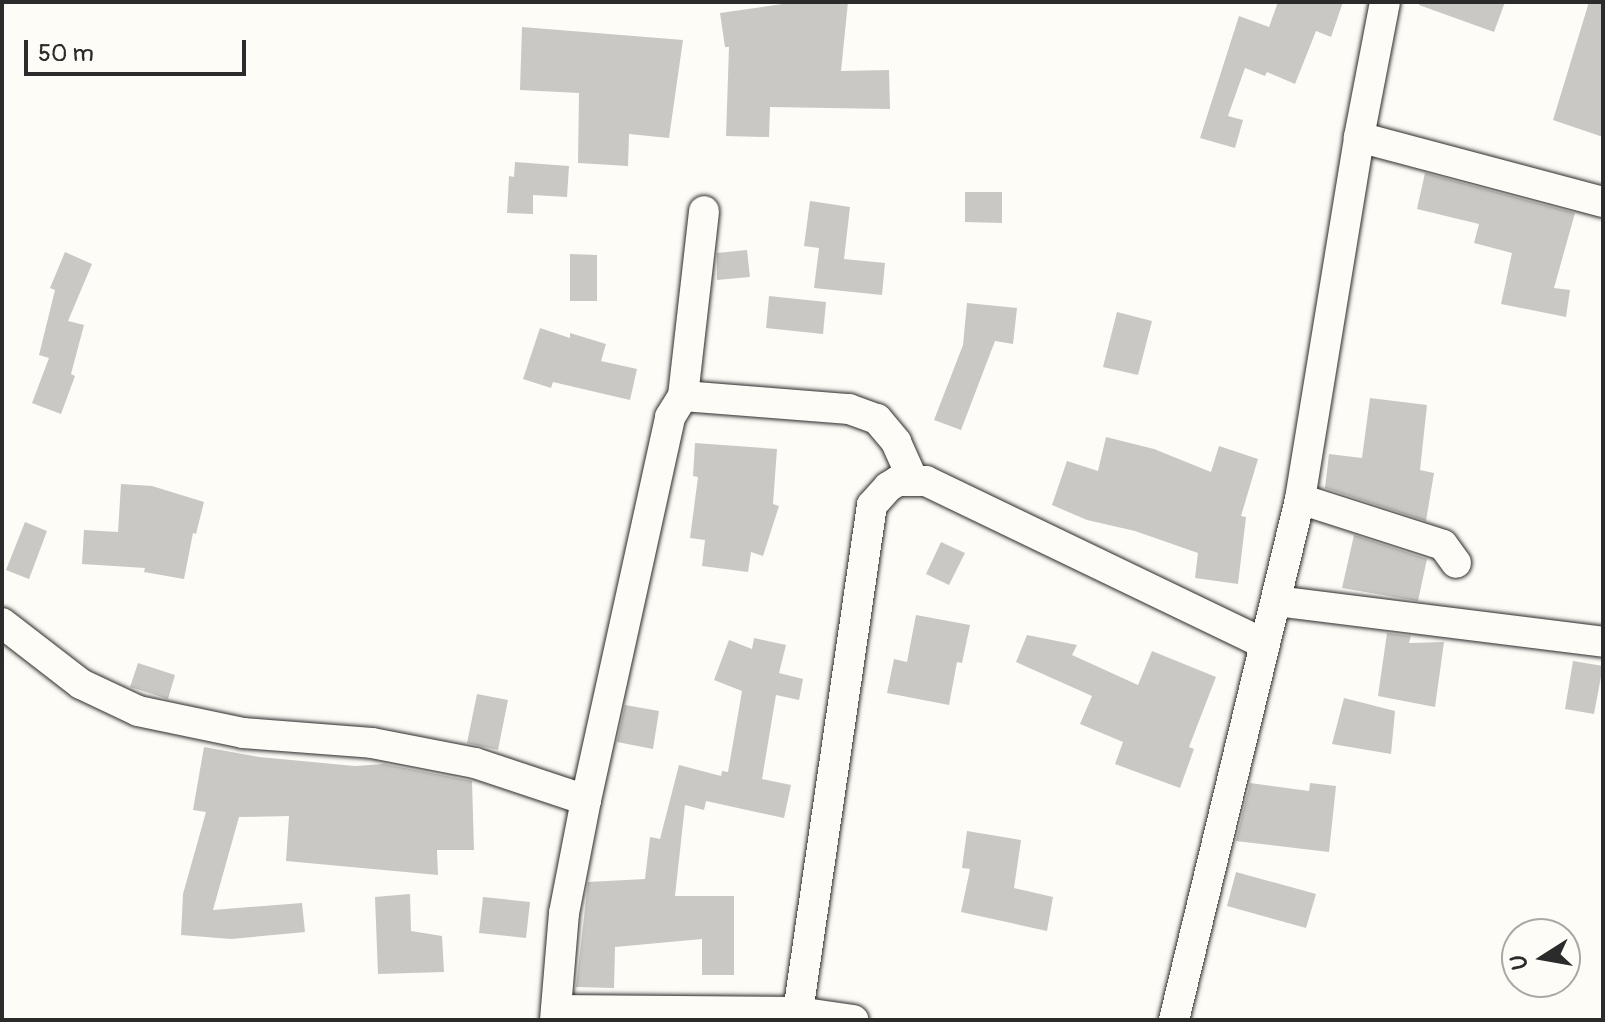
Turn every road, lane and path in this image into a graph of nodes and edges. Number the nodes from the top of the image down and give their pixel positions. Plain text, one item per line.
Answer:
1 (1385, 2) edge
2 (1359, 137) junction
3 (1603, 202) edge
4 (704, 211) dead end
5 (683, 396) junction
6 (913, 480) junction
7 (1300, 499) junction
8 (1456, 563) dead end
9 (1276, 601) junction
10 (2, 623) edge
11 (1603, 642) edge
12 (1265, 644) junction
13 (586, 800) junction
14 (798, 1012) junction
15 (556, 1015) edge
16 (853, 1020) edge
17 (1174, 1020) edge

1 - 2 street
2 - 3 street
2 - 7 street
4 - 5 street
5 - 6 street
5 - 13 street
6 - 12 street
6 - 14 street
7 - 8 street
7 - 9 street
9 - 11 street
9 - 12 street
10 - 13 street
12 - 17 street
13 - 15 street
14 - 15 street
14 - 16 street

